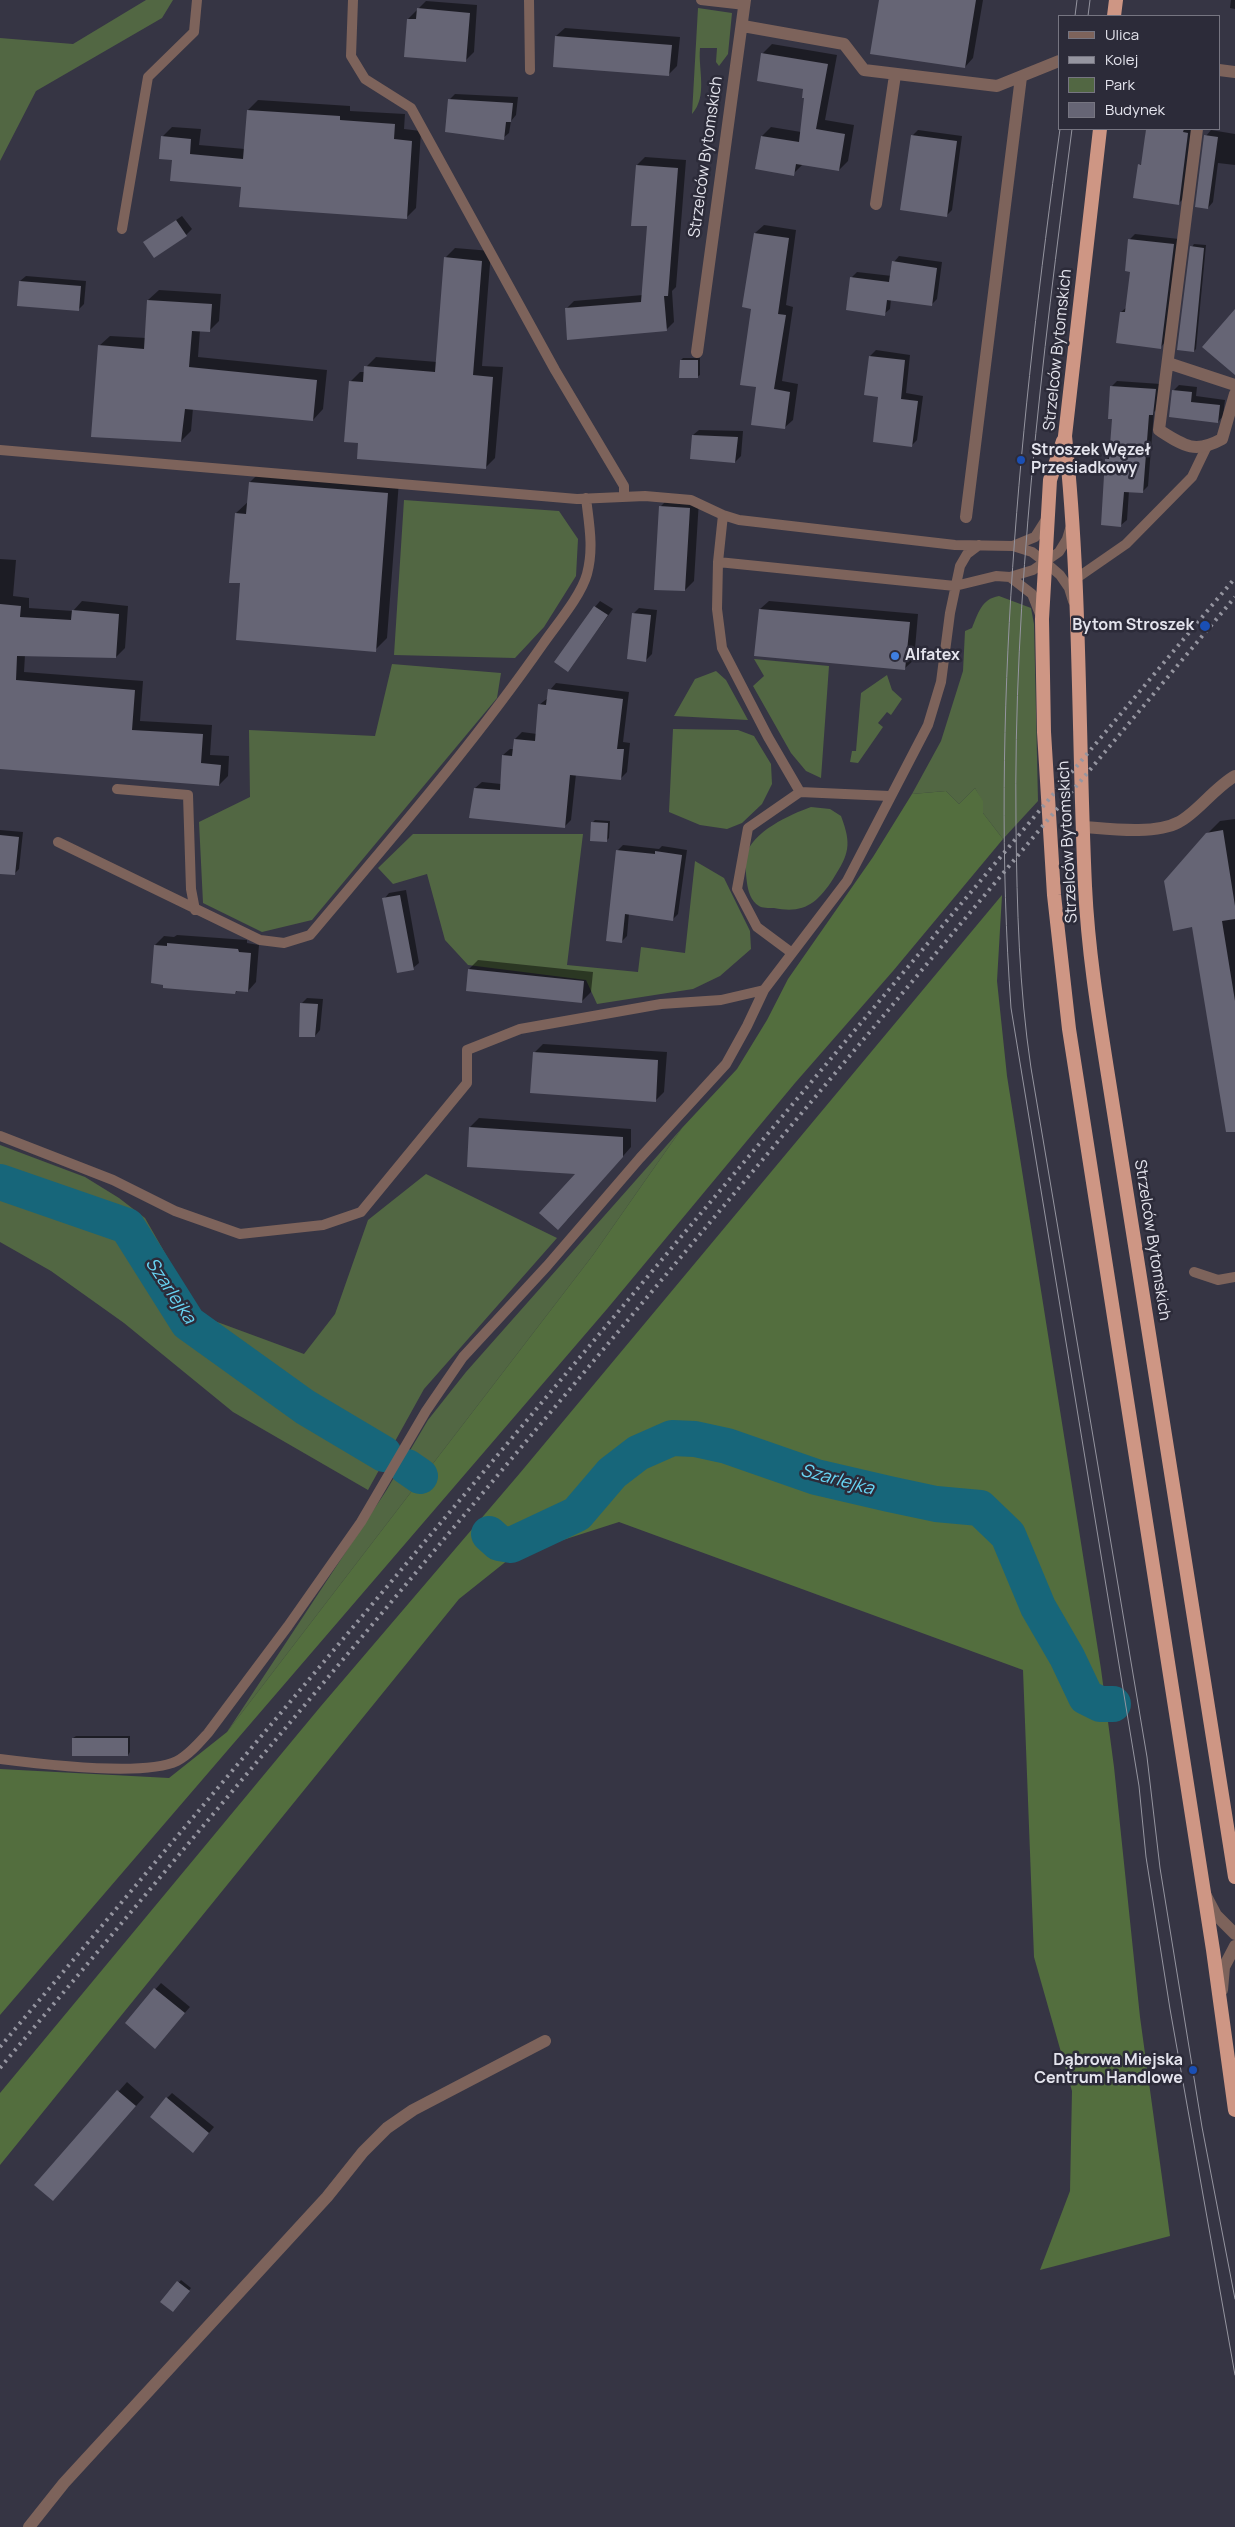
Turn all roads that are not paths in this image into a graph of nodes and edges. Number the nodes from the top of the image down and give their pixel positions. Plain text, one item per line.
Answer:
1 (197, 0) edge
2 (352, 0) edge
3 (529, 0) edge
4 (701, 0) edge
5 (1116, 0) edge
6 (745, 2) edge
7 (1114, 15) edge
8 (743, 26) junction
9 (1058, 61) edge
10 (530, 70) dead end
11 (1220, 70) edge
12 (1235, 72) edge
13 (895, 75) junction
14 (1021, 77) junction
15 (1100, 130) edge
16 (1197, 130) edge
17 (876, 204) dead end
18 (122, 229) dead end
19 (697, 352) dead end
20 (1168, 364) junction
21 (1235, 385) edge
22 (1235, 394) edge
23 (1065, 436) junction
24 (1206, 448) junction
25 (0, 450) edge
26 (624, 496) junction
27 (586, 498) junction
28 (723, 515) junction
29 (1047, 516) junction
30 (966, 517) dead end
31 (1072, 524) junction
32 (979, 545) junction
33 (1013, 546) junction
34 (718, 562) junction
35 (1045, 562) junction
36 (1010, 577) junction
37 (1074, 580) junction
38 (955, 586) junction
39 (1075, 605) junction
40 (1042, 619) junction
41 (1235, 776) edge
42 (117, 789) dead end
43 (800, 792) junction
44 (889, 796) junction
45 (1084, 827) junction
46 (58, 842) dead end
47 (195, 910) junction
48 (792, 953) junction
49 (764, 990) junction
50 (0, 1136) edge
51 (1194, 1272) dead end
52 (1235, 1277) edge
53 (0, 1759) edge
54 (1234, 1864) edge
55 (1235, 1877) edge
56 (1203, 1889) junction
57 (1235, 1934) edge
58 (1235, 1946) edge
59 (1220, 2001) junction
60 (545, 2040) dead end
61 (1235, 2110) edge
62 (29, 2527) edge

1 - 18 lane
2 - 26 lane
3 - 10 lane
4 - 6 lane
5 - 7 highway
6 - 8 street, Strzelców Bytomskich
8 - 13 street
8 - 19 street, Strzelców Bytomskich
9 - 14 street
11 - 12 street
13 - 14 street
13 - 17 street
14 - 30 street
15 - 23 highway, Strzelców Bytomskich
16 - 20 street
20 - 21 street
20 - 24 street
22 - 24 street
23 - 29 highway
23 - 31 highway, Strzelców Bytomskich
24 - 37 lane
25 - 27 lane
26 - 27 lane
26 - 28 lane
27 - 47 lane
28 - 32 lane
28 - 34 lane
29 - 33 lane
29 - 35 highway
31 - 35 lane
31 - 37 highway, Strzelców Bytomskich
32 - 33 lane
32 - 38 lane
33 - 35 lane, Strzelców Bytomskich
34 - 38 lane
34 - 43 lane
35 - 36 lane
35 - 39 lane, Strzelców Bytomskich
35 - 40 highway
36 - 38 lane
36 - 40 lane
37 - 39 highway, Strzelców Bytomskich
38 - 44 lane
39 - 45 highway, Strzelców Bytomskich
40 - 56 highway
41 - 45 street
42 - 47 lane
43 - 44 lane
43 - 48 lane
44 - 48 lane
45 - 54 highway, Strzelców Bytomskich
46 - 47 lane
48 - 49 lane
49 - 50 lane
49 - 53 lane
51 - 52 lane
54 - 55 highway, Strzelców Bytomskich
56 - 57 street
56 - 59 highway
58 - 59 street
59 - 61 highway
60 - 62 street

